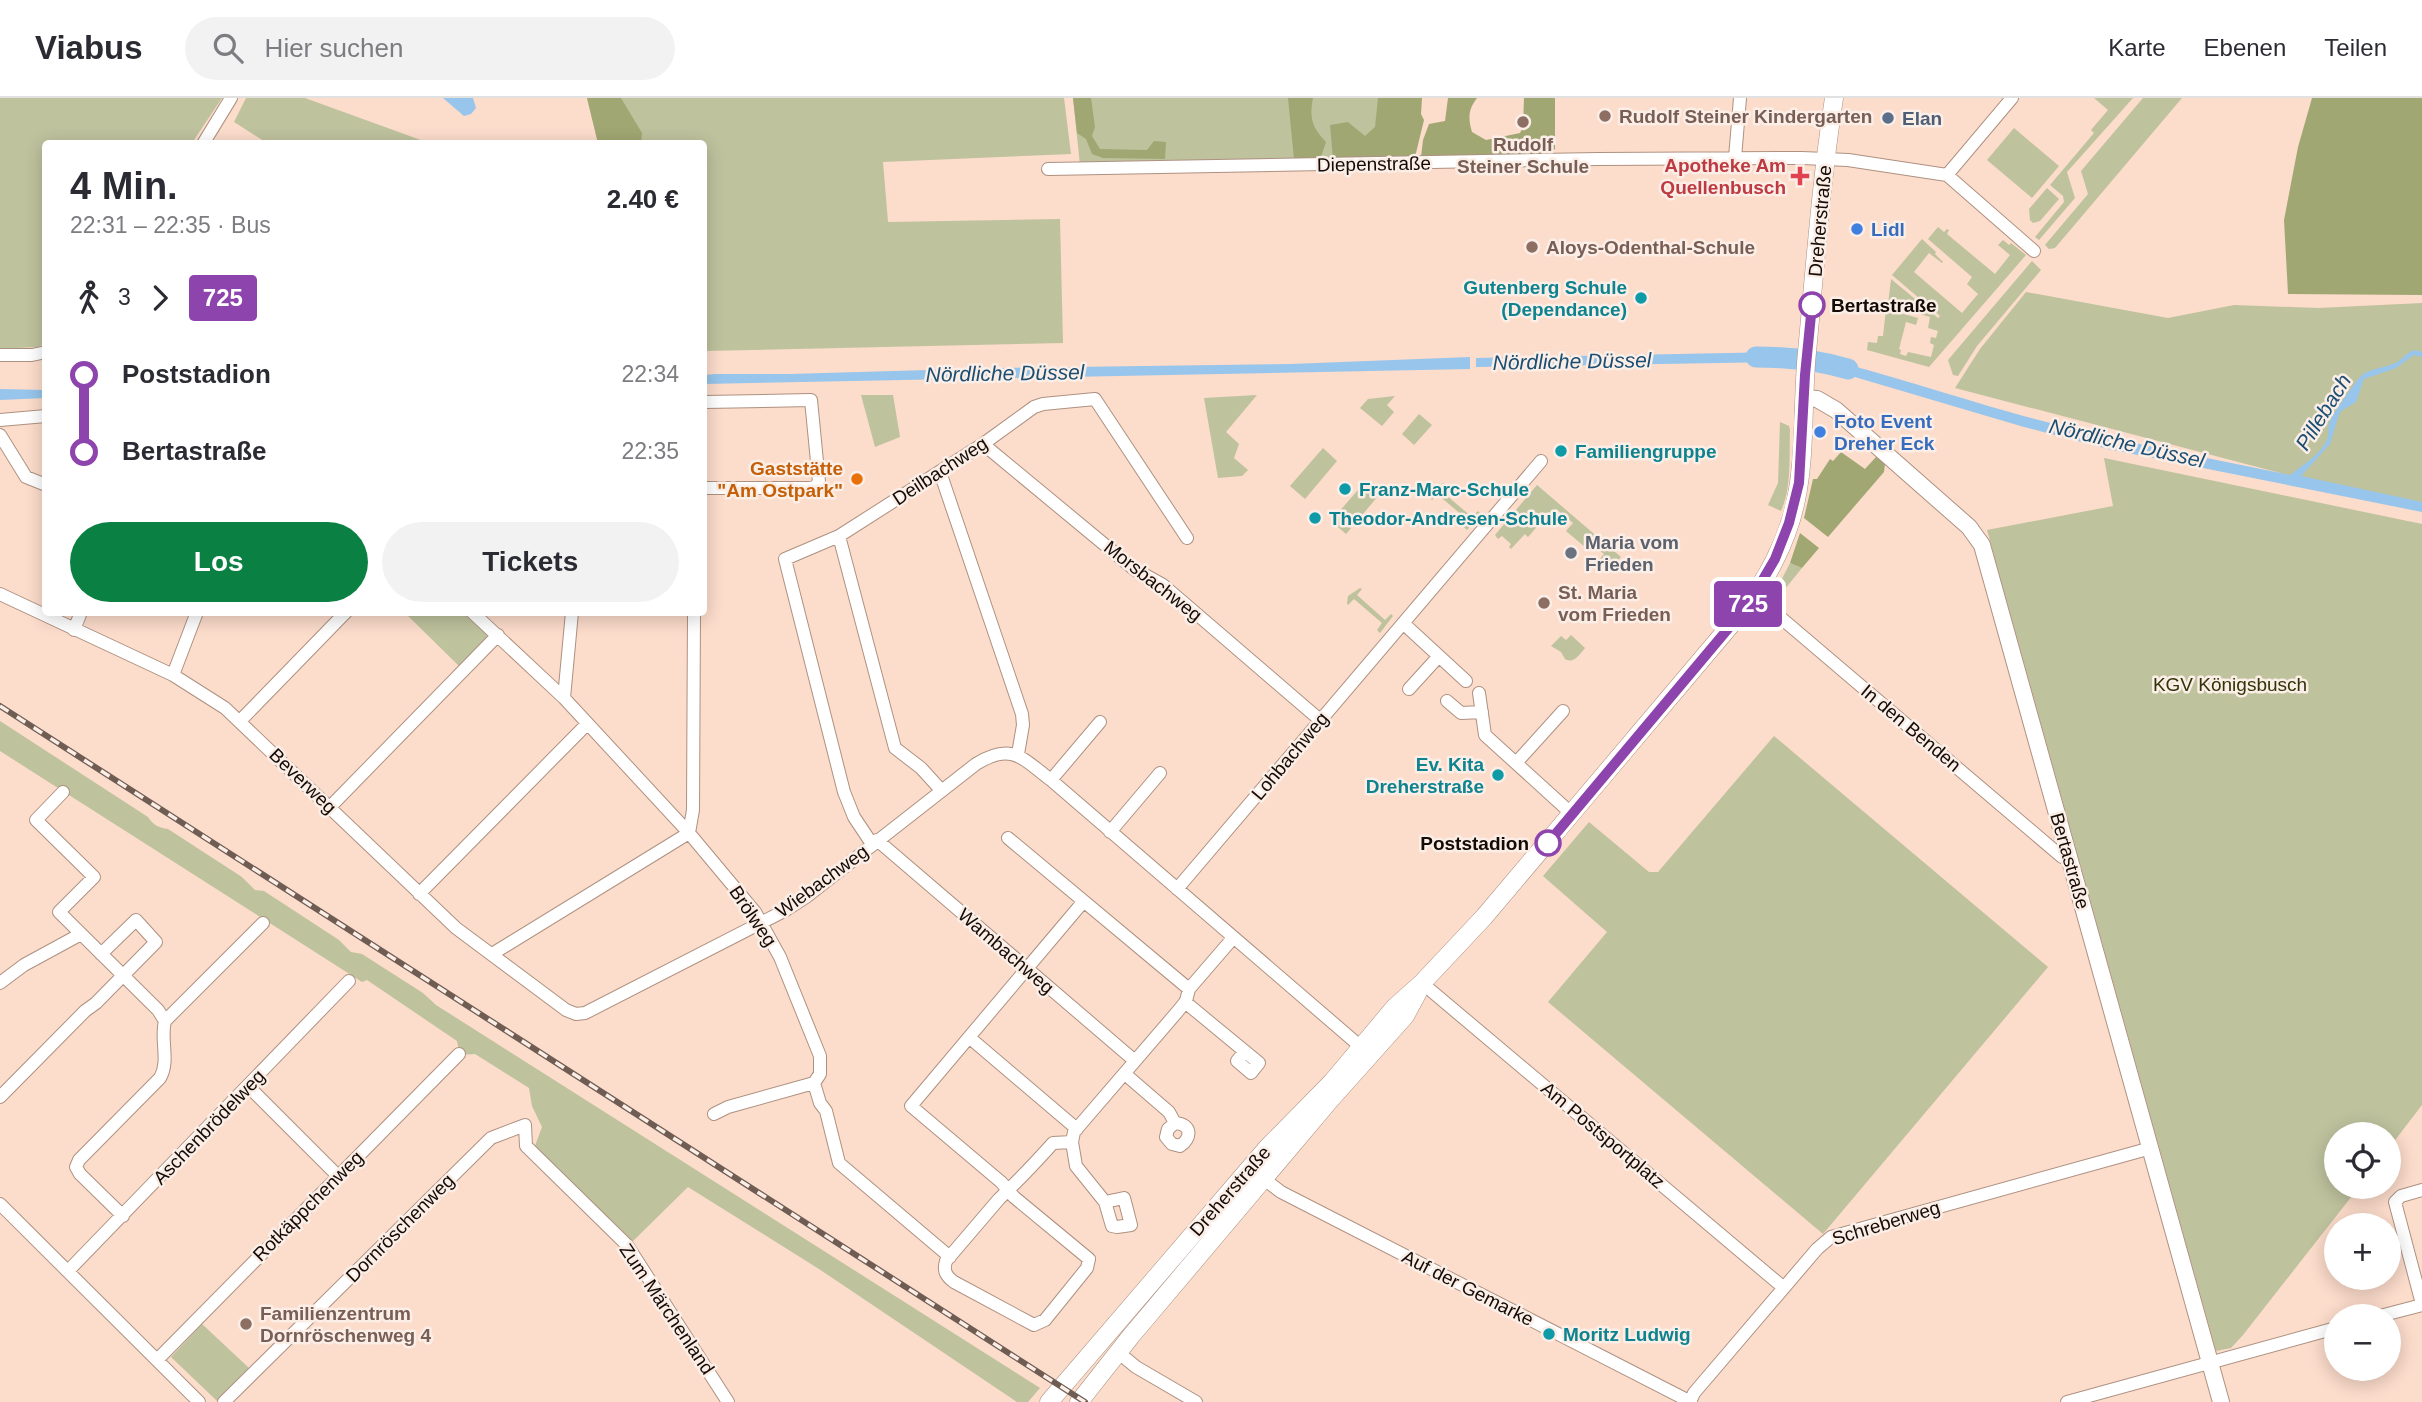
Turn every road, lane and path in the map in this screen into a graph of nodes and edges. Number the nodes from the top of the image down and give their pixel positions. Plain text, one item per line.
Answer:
1 (231, 98) edge
2 (1740, 98) edge
3 (1834, 98) edge
4 (2012, 98) edge
5 (205, 140) edge
6 (1735, 158) junction
7 (1825, 159) junction
8 (1048, 169) dead end
9 (1947, 175) junction
10 (2034, 251) dead end
11 (42, 353) edge
12 (0, 355) edge
13 (1804, 398) junction
14 (707, 402) edge
15 (42, 416) edge
16 (0, 420) edge
17 (0, 435) edge
18 (983, 444) junction
19 (1541, 461) dead end
20 (940, 472) junction
21 (42, 483) edge
22 (707, 488) edge
23 (839, 536) junction
24 (1187, 538) dead end
25 (785, 559) joint
26 (0, 594) edge
27 (1754, 595) junction
28 (42, 614) edge
29 (47, 616) edge
30 (79, 616) edge
31 (195, 616) edge
32 (342, 616) edge
33 (477, 616) edge
34 (572, 616) edge
35 (694, 616) edge
36 (1403, 623) junction
37 (74, 629) junction
38 (498, 635) junction
39 (1439, 656) junction
40 (173, 675) junction
41 (1466, 681) dead end
42 (1409, 689) dead end
43 (1479, 693) dead end
44 (564, 698) junction
45 (1447, 701) dead end
46 (1563, 711) dead end
47 (1482, 712) junction
48 (1320, 720) junction
49 (240, 721) junction
50 (1100, 722) dead end
51 (587, 724) junction
52 (1018, 754) junction
53 (1516, 763) junction
54 (1160, 773) dead end
55 (1051, 780) junction
56 (941, 790) junction
57 (63, 792) dead end
58 (330, 807) junction
59 (1572, 814) junction
60 (1110, 832) junction
61 (689, 833) junction
62 (1008, 838) dead end
63 (874, 842) junction
64 (2069, 858) junction
65 (1177, 889) junction
66 (419, 894) junction
67 (1083, 902) junction
68 (263, 923) dead end
69 (762, 923) junction
70 (81, 934) junction
71 (1233, 938) junction
72 (101, 954) junction
73 (492, 954) junction
74 (1026, 969) junction
75 (122, 975) junction
76 (349, 981) dead end
77 (1422, 982) junction
78 (0, 983) edge
79 (1187, 996) junction
80 (576, 1014) joint
81 (165, 1021) junction
82 (970, 1038) junction
83 (1362, 1047) junction
84 (1244, 1052) dead end
85 (459, 1054) dead end
86 (1135, 1061) junction
87 (1125, 1074) junction
88 (814, 1083) junction
89 (248, 1086) junction
90 (0, 1097) edge
91 (1330, 1100) junction
92 (714, 1114) dead end
93 (1175, 1123) dead end
94 (525, 1125) joint
95 (1077, 1129) junction
96 (1072, 1142) junction
97 (2151, 1148) junction
98 (1257, 1173) junction
99 (338, 1176) junction
100 (2422, 1190) edge
101 (1008, 1191) junction
102 (1105, 1202) dead end
103 (0, 1204) edge
104 (123, 1216) junction
105 (950, 1257) junction
106 (68, 1271) junction
107 (1784, 1288) junction
108 (2422, 1304) edge
109 (2401, 1310) edge
110 (2324, 1331) edge
111 (1104, 1340) junction
112 (1119, 1353) junction
113 (157, 1360) junction
114 (2210, 1362) junction
115 (1076, 1373) junction
116 (199, 1402) edge
117 (224, 1402) edge
118 (728, 1402) edge
119 (1049, 1402) edge
120 (1058, 1402) edge
121 (1079, 1402) edge
122 (1196, 1402) edge
123 (1690, 1402) edge
124 (2067, 1402) edge
125 (2221, 1402) edge

1 - 5 street
2 - 6 street
3 - 7 main road, Dreherstraße
4 - 9 street
6 - 7 street, Diepenstraße
6 - 8 street, Diepenstraße
7 - 9 street, Diepenstraße
7 - 13 main road, Dreherstraße
9 - 10 street
11 - 12 street
13 - 27 main road, Dreherstraße
13 - 64 street, Bertastraße
14 - 22 street
15 - 16 street
17 - 21 street
18 - 20 street, Deilbachweg
18 - 24 street, Deilbachweg
18 - 48 street, Morsbachweg
19 - 36 street, Lohbachweg
20 - 23 street, Deilbachweg
20 - 52 street
23 - 25 street, Deilbachweg
23 - 56 street
25 - 63 street, Wambachweg
26 - 28 street, Beverweg
27 - 59 main road, Dreherstraße
27 - 64 street, In den Benden
29 - 37 street, Beverweg
30 - 37 street
31 - 40 street
32 - 49 street
33 - 38 street, Brölweg
34 - 44 street
35 - 61 street
36 - 39 street
36 - 48 street, Lohbachweg
37 - 40 street, Beverweg
38 - 44 street, Brölweg
38 - 58 street
39 - 41 street
39 - 42 street
40 - 49 street, Beverweg
43 - 47 street
44 - 51 street, Brölweg
45 - 47 street
46 - 53 street
47 - 53 street
48 - 65 street, Lohbachweg
49 - 58 street, Beverweg
50 - 55 street
51 - 61 street, Brölweg
51 - 66 street
52 - 55 street
52 - 56 street, Wiebachweg
53 - 59 street
54 - 60 street
55 - 60 street
56 - 63 street, Wiebachweg
57 - 70 street
58 - 66 street, Beverweg
59 - 77 main road, Dreherstraße
60 - 65 street
61 - 69 street, Brölweg
61 - 73 street
62 - 67 street
63 - 69 street, Wiebachweg
63 - 74 street, Wambachweg
64 - 97 street, Bertastraße
65 - 71 street
66 - 73 street, Beverweg
67 - 74 street
67 - 79 street
68 - 81 street
69 - 80 street, Wiebachweg
69 - 88 street, Brölweg
70 - 72 street
70 - 78 street
71 - 79 street
71 - 83 street
72 - 75 street
72 - 75 street
73 - 80 street, Beverweg
74 - 82 street
74 - 86 street, Wambachweg
75 - 81 street
75 - 90 street
76 - 89 street, Aschenbrödelweg
77 - 83 main road, Dreherstraße
77 - 91 main road, Dreherstraße
77 - 107 street, Am Postsportplatz
79 - 84 street
79 - 86 street
81 - 104 street
82 - 95 street
82 - 101 street
83 - 91 street, Dreherstraße
83 - 98 main road, Dreherstraße
85 - 99 street, Rotkäppchenweg
86 - 87 street
87 - 93 street
87 - 95 street
88 - 92 street
88 - 105 street, Brölweg
89 - 99 street
89 - 104 street, Aschenbrödelweg
91 - 98 main road, Dreherstraße
94 - 117 street, Dornröschenweg
94 - 118 street, Zum Märchenland
95 - 96 street
96 - 101 street
96 - 102 street
97 - 107 street, Schreberweg
97 - 114 street, Bertastraße
98 - 111 main road, Dreherstraße
98 - 112 main road, Dreherstraße
98 - 123 street, Auf der Gemarke
99 - 113 street, Rotkäppchenweg
100 - 108 street
101 - 105 street
101 - 105 street
103 - 106 street
104 - 106 street, Aschenbrödelweg
106 - 113 street
107 - 123 street, Schreberweg
108 - 109 street
110 - 114 street
111 - 112 main road
111 - 115 main road, Dreherstraße
112 - 121 main road, Dreherstraße
112 - 122 street
113 - 116 street
114 - 124 street
114 - 125 street, Bertastraße
115 - 119 main road, Dreherstraße
115 - 120 street

